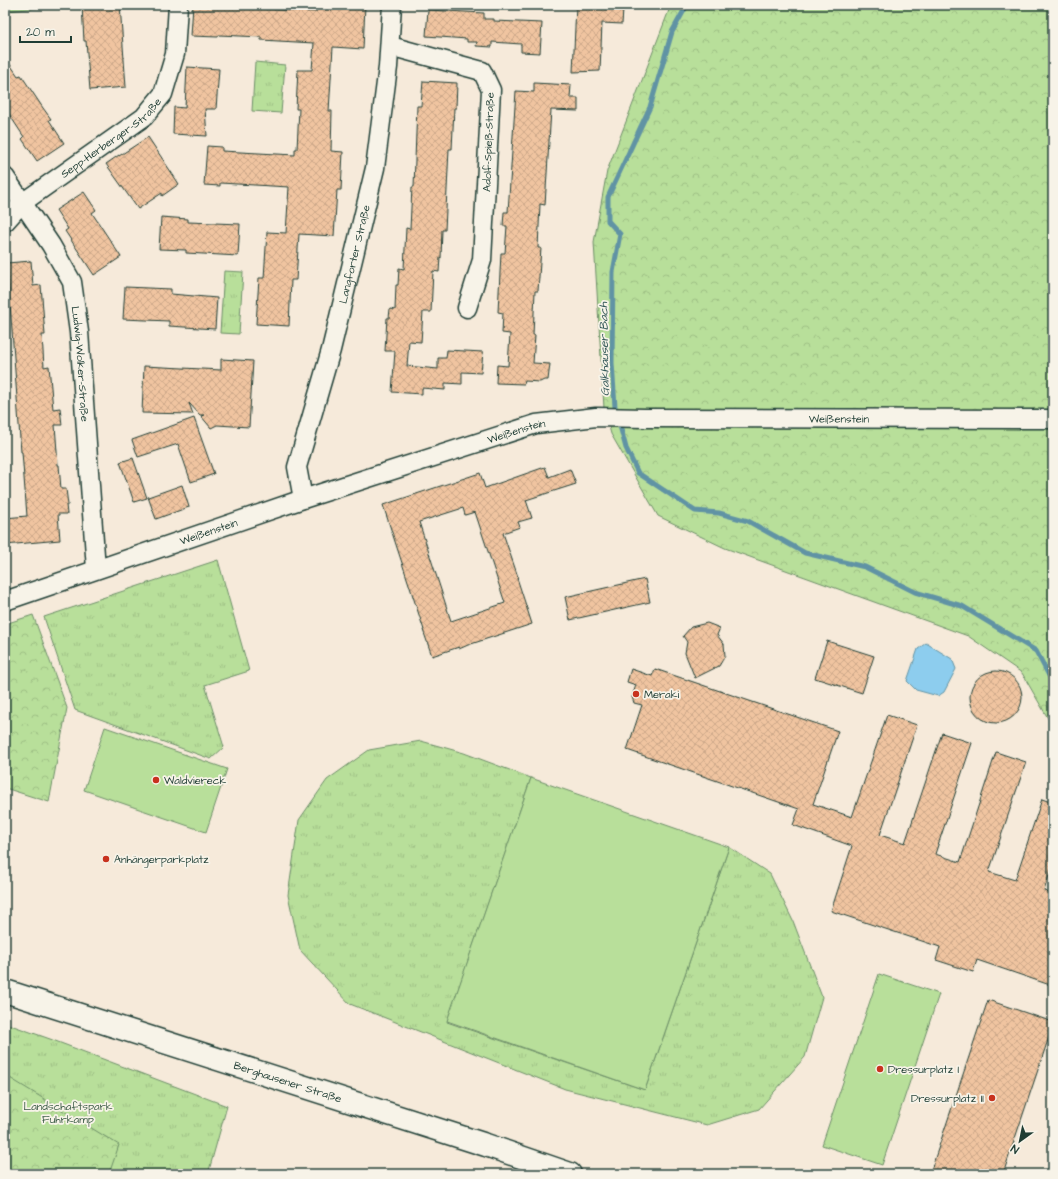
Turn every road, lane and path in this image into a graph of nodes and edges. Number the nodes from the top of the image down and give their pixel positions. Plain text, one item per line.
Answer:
1 (178, 5) edge
2 (392, 5) edge
3 (390, 46) junction
4 (5, 177) edge
5 (22, 203) junction
6 (5, 222) edge
7 (467, 308) dead end
8 (1053, 419) edge
9 (303, 499) junction
10 (96, 569) junction
11 (5, 601) edge
12 (5, 991) edge
13 (535, 1169) edge
14 (570, 1174) edge

1 - 5 street, Sepp-Herberger-Straße
2 - 3 street, Langforter Straße
3 - 7 street, Adolf-Spieß-Straße
3 - 9 street, Langforter Straße
4 - 5 street, Ludwig-Wolker-Straße
5 - 6 street, Sepp-Herberger-Straße
5 - 10 street, Ludwig-Wolker-Straße
8 - 9 street, Weißenstein
9 - 10 street, Weißenstein
10 - 11 street, Weißenstein
12 - 13 main road, Berghausener Straße
13 - 14 main road, Berghausener Straße

